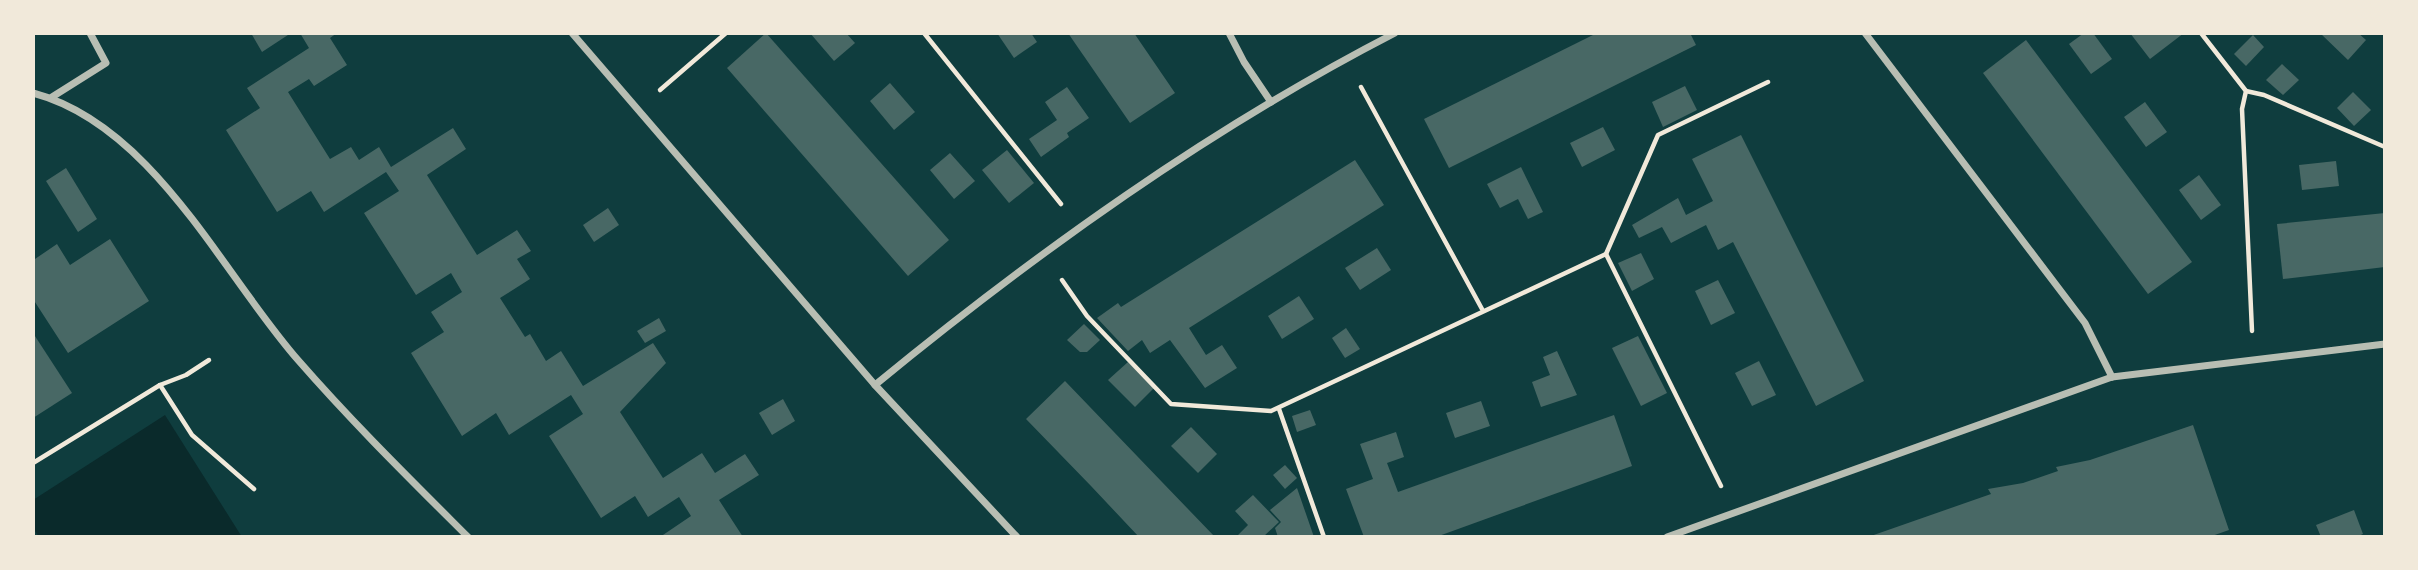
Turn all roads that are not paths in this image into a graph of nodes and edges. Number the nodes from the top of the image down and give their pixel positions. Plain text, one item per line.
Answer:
1 (90, 33) edge
2 (572, 33) edge
3 (1229, 33) edge
4 (1395, 33) edge
5 (1865, 33) edge
6 (33, 93) edge
7 (52, 97) junction
8 (1271, 102) junction
9 (2385, 344) edge
10 (2112, 377) junction
11 (875, 385) junction
12 (468, 537) edge
13 (1017, 537) edge
14 (1667, 537) edge

1 - 7 street
2 - 11 street
3 - 8 street
4 - 8 street
5 - 10 street
6 - 7 street
7 - 12 street
8 - 11 street
9 - 10 street
10 - 14 street
11 - 13 street

